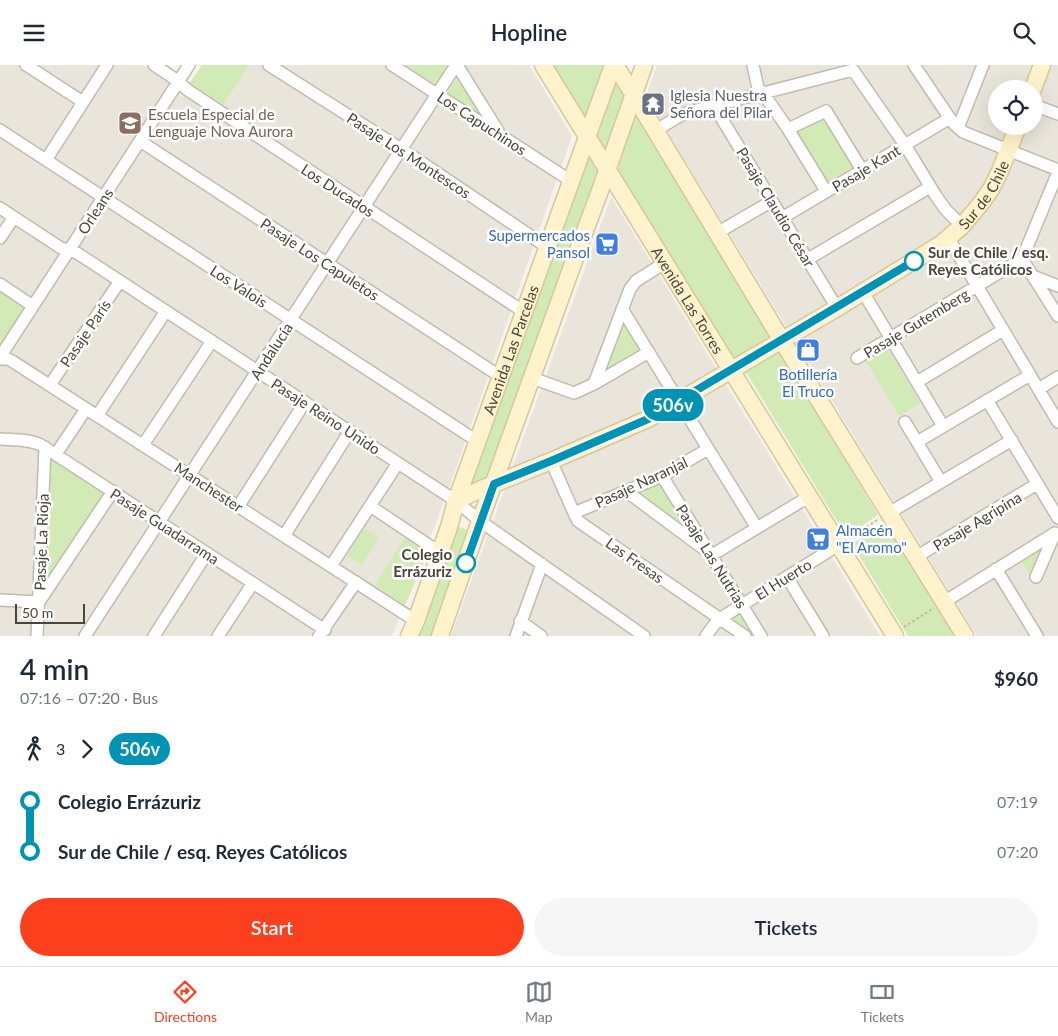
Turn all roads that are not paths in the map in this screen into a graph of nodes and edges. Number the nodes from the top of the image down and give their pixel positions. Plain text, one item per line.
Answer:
1 (26, 65) edge
2 (107, 65) edge
3 (154, 65) edge
4 (189, 65) edge
5 (269, 65) edge
6 (392, 65) edge
7 (456, 65) edge
8 (544, 65) edge
9 (614, 65) edge
10 (645, 65) edge
11 (753, 65) edge
12 (914, 65) edge
13 (1042, 65) edge
14 (982, 66) edge
15 (853, 68) edge
16 (1036, 80) edge
17 (178, 82) junction
18 (763, 93) junction
19 (438, 94) junction
20 (634, 95) junction
21 (83, 102) junction
22 (714, 106) junction
23 (1043, 108) edge
24 (1058, 114) edge
25 (950, 118) junction
26 (958, 128) junction
27 (788, 129) junction
28 (0, 130) edge
29 (655, 131) junction
30 (500, 135) junction
31 (587, 135) junction
32 (1014, 135) edge
33 (140, 141) junction
34 (904, 145) junction
35 (402, 150) junction
36 (1008, 151) junction
37 (46, 160) junction
38 (608, 169) junction
39 (862, 170) junction
40 (1058, 171) edge
41 (571, 181) junction
42 (930, 187) junction
43 (826, 191) junction
44 (104, 197) junction
45 (772, 201) junction
46 (364, 207) junction
47 (0, 208) edge
48 (14, 217) junction
49 (782, 217) junction
50 (962, 226) junction
51 (717, 233) junction
52 (0, 238) edge
53 (948, 239) junction
54 (548, 247) junction
55 (69, 251) junction
56 (808, 259) junction
57 (1022, 259) junction
58 (666, 262) junction
59 (327, 264) junction
60 (1033, 276) junction
61 (120, 281) junction
62 (0, 284) edge
63 (977, 286) junction
64 (1058, 286) edge
65 (863, 292) junction
66 (33, 306) junction
67 (837, 308) junction
68 (622, 309) junction
69 (166, 311) junction
70 (524, 312) junction
71 (1058, 316) edge
72 (291, 320) junction
73 (1003, 330) junction
74 (890, 338) junction
75 (782, 340) junction
76 (212, 341) junction
77 (649, 352) junction
78 (0, 358) edge
79 (857, 358) dead end
80 (732, 370) junction
81 (258, 371) junction
82 (1030, 375) junction
83 (500, 377) junction
84 (1058, 377) edge
85 (532, 378) junction
86 (917, 382) junction
87 (594, 384) junction
88 (50, 385) junction
89 (1038, 389) junction
90 (988, 400) junction
91 (305, 401) junction
92 (679, 401) junction
93 (86, 409) junction
94 (97, 415) junction
95 (905, 422) dead end
96 (1058, 422) edge
97 (943, 426) junction
98 (350, 431) junction
99 (0, 439) edge
100 (478, 441) junction
101 (1012, 441) junction
102 (917, 442) junction
103 (143, 445) junction
104 (45, 447) junction
105 (708, 449) junction
106 (56, 454) junction
107 (551, 461) junction
108 (398, 463) junction
109 (190, 475) junction
110 (662, 476) junction
111 (941, 482) junction
112 (494, 484) junction
113 (1038, 484) junction
114 (113, 491) junction
115 (626, 491) junction
116 (810, 496) junction
117 (456, 501) junction
118 (370, 506) junction
119 (238, 507) junction
120 (574, 513) junction
121 (889, 513) junction
122 (1058, 518) edge
123 (480, 521) junction
124 (159, 522) junction
125 (757, 528) junction
126 (1057, 530) edge
127 (284, 536) junction
128 (840, 544) junction
129 (439, 552) junction
130 (207, 553) junction
131 (712, 555) junction
132 (916, 557) junction
133 (542, 564) junction
134 (331, 566) junction
135 (996, 569) junction
136 (787, 577) junction
137 (1036, 577) dead end
138 (356, 582) junction
139 (253, 583) junction
140 (0, 601) edge
141 (39, 602) junction
142 (944, 602) junction
143 (742, 605) junction
144 (721, 619) junction
145 (416, 621) junction
146 (520, 621) junction
147 (322, 633) edge
148 (895, 635) edge
149 (37, 636) edge
150 (85, 636) edge
151 (154, 636) edge
152 (218, 636) edge
153 (409, 636) edge
154 (440, 636) edge
155 (516, 636) edge
156 (541, 636) edge
157 (644, 636) edge
158 (706, 636) edge
159 (746, 636) edge
160 (761, 636) edge
161 (823, 636) edge
162 (964, 636) edge
163 (1037, 636) edge

1 - 21 street
2 - 21 street
3 - 17 street, Los Ducados
4 - 17 street, Orleans
5 - 35 street, Pasaje Los Montescos
6 - 19 street, Los Capuchinos
7 - 19 street, Andalucía
7 - 30 street
8 - 31 street, Avenida Las Torres
9 - 20 street
9 - 31 street, Avenida Las Parcelas
10 - 20 street, Avenida Las Parcelas
11 - 18 street
12 - 25 street
13 - 16 street
14 - 26 street
15 - 18 street
15 - 34 street
17 - 33 street, Orleans
17 - 46 street, Los Ducados
18 - 22 street
18 - 27 street
19 - 30 street, Los Capuchinos
19 - 35 street, Andalucía
20 - 29 street
20 - 38 street, Avenida Las Parcelas
21 - 37 street
22 - 29 street
22 - 45 street, Pasaje Claudio César
23 - 24 street
25 - 26 street
25 - 34 street, Pasaje Kant
26 - 36 street
27 - 39 street
27 - 43 street
28 - 37 street, Los Valois
29 - 51 street
30 - 41 street, Los Capuchinos
31 - 38 street, Avenida Las Torres
31 - 41 street, Avenida Las Parcelas
32 - 36 street, Sur de Chile
33 - 44 street, Orleans
33 - 59 street, Pasaje Los Capuletos
34 - 39 street, Pasaje Kant
34 - 42 street
35 - 46 street, Andalucía
35 - 54 street, Pasaje Los Montescos
36 - 40 street
36 - 50 street, Sur de Chile
37 - 44 street, Los Valois
38 - 58 street, Avenida Las Torres
38 - 85 street, Avenida Las Parcelas
39 - 43 street, Pasaje Kant
40 - 57 street
41 - 54 street, Avenida Las Parcelas
42 - 50 street
42 - 56 street
43 - 49 street, Pasaje Kant
44 - 55 street, Orleans
44 - 72 street, Los Valois
45 - 49 street, Pasaje Claudio César
45 - 51 street
46 - 59 street, Andalucía
46 - 70 street, Los Ducados
47 - 48 street, Pasaje Reino Unido
48 - 52 street
48 - 55 street, Pasaje Reino Unido
49 - 56 street, Pasaje Claudio César
50 - 53 street, Sur de Chile
51 - 75 street
53 - 63 street
53 - 65 street, Sur de Chile
54 - 70 street, Avenida Las Parcelas
55 - 61 street, Pasaje Reino Unido
55 - 66 street, Orleans
56 - 67 street, Pasaje Claudio César
57 - 60 street
57 - 63 street, Pasaje Gutemberg
58 - 68 street
58 - 80 street, Avenida Las Torres
59 - 72 street, Andalucía
59 - 83 street, Pasaje Los Capuletos
60 - 64 street
60 - 71 street
61 - 69 street, Pasaje Reino Unido
61 - 88 street, Pasaje París
62 - 66 street
63 - 73 street
63 - 74 street, Pasaje Gutemberg
65 - 67 street, Sur de Chile
65 - 74 street
66 - 78 street, Orleans
67 - 75 street, Sur de Chile
68 - 77 street
68 - 87 street
69 - 76 street, Pasaje Reino Unido
69 - 94 street
70 - 83 street, Avenida Las Parcelas
72 - 81 street, Andalucía
72 - 100 street, Los Valois
73 - 82 street
73 - 86 street
74 - 79 street, Pasaje Gutemberg
74 - 86 street
75 - 80 street, Sur de Chile
75 - 121 street
76 - 81 street, Pasaje Reino Unido
76 - 103 street
77 - 87 street
77 - 92 street
78 - 88 street, Manchester
80 - 92 street, Sur de Chile
80 - 116 street, Avenida Las Torres
81 - 91 street, Pasaje Reino Unido
81 - 109 street, Andalucía
82 - 89 street
82 - 90 street
83 - 100 street, Avenida Las Parcelas
84 - 89 street
85 - 87 street
85 - 112 street, Avenida Las Parcelas
86 - 97 street
88 - 93 street, Manchester
89 - 96 street
90 - 97 street
90 - 101 street
91 - 98 street, Pasaje Reino Unido
91 - 119 street
92 - 105 street
92 - 107 street, Sur de Chile
93 - 94 street, Manchester
93 - 106 street
94 - 103 street, Manchester
95 - 102 street
97 - 102 street
98 - 108 street, Pasaje Reino Unido
98 - 127 street
99 - 104 street, Pasaje Guadarrama
100 - 117 street, Avenida Las Parcelas
101 - 111 street
101 - 113 street
102 - 111 street
103 - 109 street, Manchester
104 - 106 street, Pasaje Guadarrama
104 - 141 street, Pasaje La Rioja
105 - 110 street, Pasaje Naranjal
105 - 125 street
106 - 114 street, Pasaje Guadarrama
107 - 112 street, Sur de Chile
107 - 120 street, Las Fresas
108 - 117 street, Pasaje Reino Unido
108 - 118 street
109 - 119 street, Manchester
109 - 124 street, Andalucía
110 - 115 street, Pasaje Naranjal
110 - 131 street, Pasaje Las Nutrias
111 - 121 street
112 - 117 street, Sur de Chile
112 - 123 street, Avenida Las Parcelas
113 - 122 street
113 - 132 street, Pasaje Agripina
114 - 124 street, Pasaje Guadarrama
114 - 141 street
115 - 120 street, Pasaje Naranjal
115 - 131 street
116 - 125 street
116 - 128 street, Avenida Las Torres
117 - 123 street, Pasaje Reino Unido
117 - 129 street, Avenida Las Parcelas
118 - 129 street
118 - 134 street
119 - 127 street, Manchester
120 - 144 street, Las Fresas
121 - 132 street
123 - 133 street, Pasaje Reino Unido
123 - 154 street, Avenida Las Parcelas
124 - 130 street, Pasaje Guadarrama
124 - 150 street, Andalucía
125 - 131 street
126 - 135 street
126 - 137 street
127 - 134 street, Manchester
128 - 136 street, El Huerto
128 - 148 street, Avenida Las Torres
129 - 145 street, Avenida Las Parcelas
130 - 139 street, Pasaje Guadarrama
130 - 151 street
131 - 143 street, Pasaje Las Nutrias
132 - 142 street
133 - 146 street
133 - 157 street, Pasaje Reino Unido
134 - 138 street, Manchester
135 - 142 street
135 - 163 street
136 - 143 street, El Huerto
136 - 161 street
138 - 145 street, Manchester
138 - 147 street
139 - 147 street, Pasaje Guadarrama
139 - 152 street
140 - 141 street
141 - 149 street, Pasaje La Rioja
142 - 162 street
143 - 144 street, El Huerto
143 - 160 street, Pasaje Las Nutrias
144 - 158 street, El Huerto
144 - 159 street, Las Fresas
145 - 153 street, Avenida Las Parcelas
146 - 155 street
146 - 156 street

